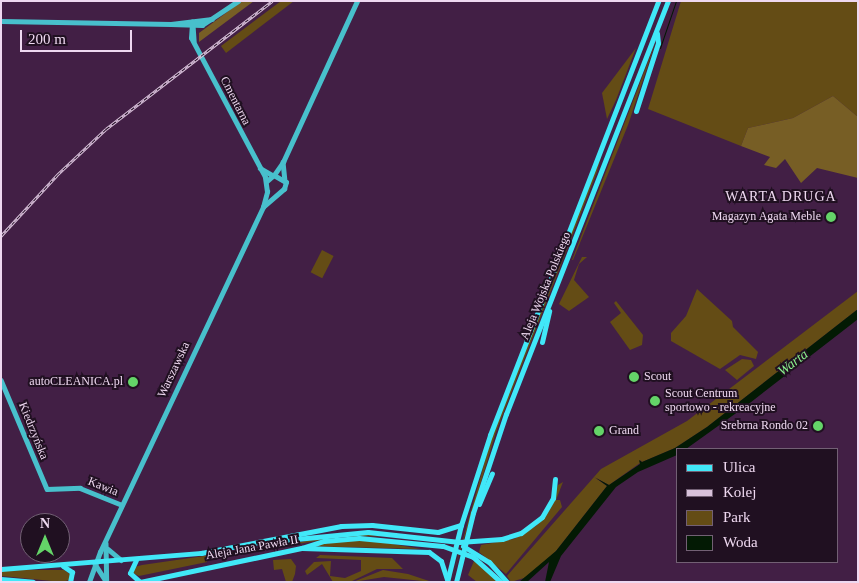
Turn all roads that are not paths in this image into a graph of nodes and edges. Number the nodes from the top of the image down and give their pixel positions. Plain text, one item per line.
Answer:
1 (238, 1) edge
2 (357, 1) edge
3 (658, 1) edge
4 (668, 1) edge
5 (1, 21) edge
6 (192, 25) junction
7 (656, 30) junction
8 (636, 111) dead end
9 (283, 162) junction
10 (260, 168) junction
11 (273, 175) junction
12 (286, 182) junction
13 (267, 185) junction
14 (275, 194) junction
15 (263, 207) junction
16 (551, 300) junction
17 (542, 342) dead end
18 (1, 380) edge
19 (492, 474) dead end
20 (555, 479) dead end
21 (47, 489) joint
22 (122, 505) junction
23 (473, 513) junction
24 (461, 525) junction
25 (430, 532) junction
26 (390, 537) junction
27 (268, 542) junction
28 (459, 542) junction
29 (106, 543) junction
30 (302, 548) junction
31 (108, 549) junction
32 (429, 552) junction
33 (136, 560) junction
34 (122, 561) junction
35 (109, 562) junction
36 (95, 564) junction
37 (63, 566) junction
38 (1, 569) edge
39 (92, 573) junction
40 (1, 579) edge
41 (33, 582) edge
42 (70, 582) edge
43 (89, 582) edge
44 (95, 582) edge
45 (106, 582) edge
46 (140, 582) edge
47 (448, 582) edge
48 (456, 582) edge
49 (501, 582) edge
50 (508, 582) edge

1 - 6 street
2 - 9 street
3 - 24 main road, Aleja Wojska Polskiego
4 - 7 main road, Aleja Wojska Polskiego
5 - 6 street
6 - 10 street, Cmentarna
7 - 8 main road
7 - 16 main road, Aleja Wojska Polskiego
9 - 11 street
9 - 12 street
10 - 11 street
10 - 13 street, Cmentarna
11 - 12 street
11 - 13 street
12 - 14 street, Warszawska
13 - 14 street
13 - 15 street, Warszawska
14 - 15 street, Warszawska
15 - 22 street, Warszawska
16 - 17 main road
16 - 23 main road, Aleja Wojska Polskiego
18 - 21 street, Kiedrzyńska
19 - 23 main road
20 - 28 main road, Aleja Jana Pawła II
21 - 22 street, Kawia
22 - 29 street, Warszawska
23 - 48 main road, Aleja Wojska Polskiego
24 - 25 main road, Aleja Jana Pawła II
24 - 47 main road, Aleja Wojska Polskiego
25 - 27 main road, Aleja Jana Pawła II
25 - 32 main road
26 - 27 main road, Aleja Jana Pawła II
26 - 28 main road, Aleja Jana Pawła II
26 - 30 main road
26 - 49 main road
27 - 33 main road, Aleja Jana Pawła II
28 - 50 main road
29 - 31 street
29 - 36 street, Warszawska
30 - 32 main road, Aleja Jana Pawła II
30 - 46 main road, Aleja Jana Pawła II
31 - 34 street
31 - 35 street
32 - 47 main road
33 - 34 main road, Aleja Jana Pawła II
33 - 46 main road
34 - 35 main road, Aleja Jana Pawła II
35 - 36 main road, Aleja Jana Pawła II
35 - 45 street
36 - 37 main road, Aleja Jana Pawła II
36 - 39 street, Warszawska
36 - 45 street
37 - 38 main road, Aleja Jana Pawła II
37 - 42 main road
39 - 43 street, Warszawska
39 - 44 street
40 - 41 main road

